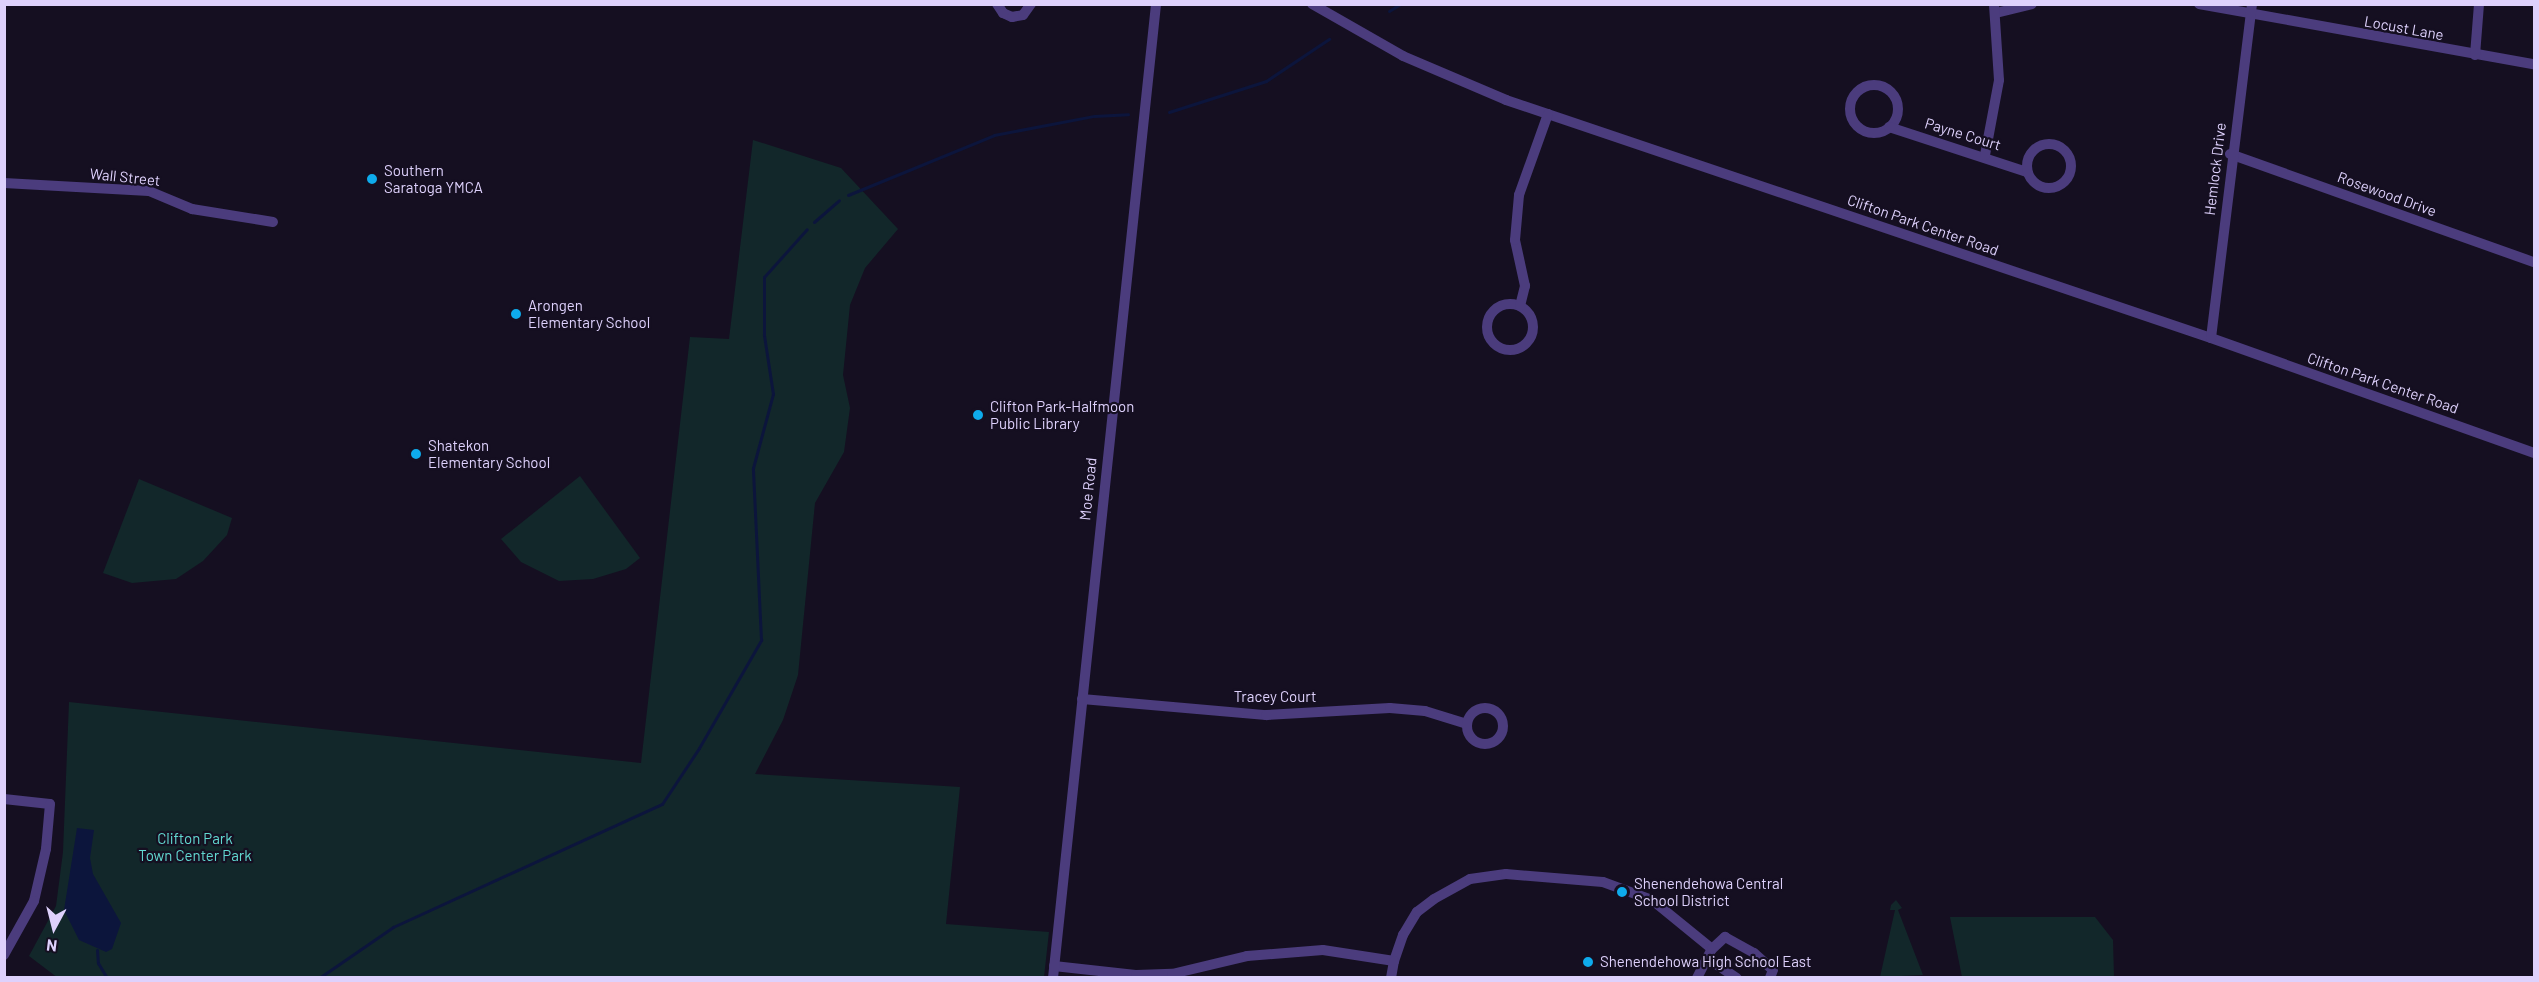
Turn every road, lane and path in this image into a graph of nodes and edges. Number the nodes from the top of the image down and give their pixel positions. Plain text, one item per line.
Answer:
1 (997, 4) edge
2 (1031, 4) edge
3 (1156, 4) edge
4 (1312, 4) edge
5 (2032, 4) edge
6 (2199, 4) edge
7 (2479, 4) edge
8 (1995, 9) edge
9 (2251, 10) edge
10 (2475, 55) junction
11 (2535, 64) edge
12 (1548, 114) junction
13 (1889, 127) junction
14 (2230, 154) junction
15 (1985, 156) junction
16 (2027, 172) junction
17 (4, 183) edge
18 (273, 222) dead end
19 (2535, 262) edge
20 (1520, 306) junction
21 (2211, 338) junction
22 (2535, 453) edge
23 (1082, 699) junction
24 (1467, 724) dead end
25 (4, 799) edge
26 (1709, 953) junction
27 (4, 955) edge
28 (1394, 962) junction
29 (1054, 972) edge
30 (1391, 978) edge
31 (1697, 978) edge
32 (1737, 978) edge
33 (1770, 978) edge

1 - 2 street
3 - 23 street, Moe Road
4 - 12 street, Clifton Park Center Road
5 - 8 street
6 - 9 street, Locust Lane
7 - 10 street
8 - 15 street
9 - 10 street, Locust Lane
9 - 14 street, Hemlock Drive
10 - 11 street, Locust Lane
12 - 20 street
12 - 21 street, Clifton Park Center Road
13 - 13 street, Payne Court
13 - 15 street, Payne Court
14 - 19 street, Rosewood Drive
14 - 21 street, Hemlock Drive
15 - 16 street, Payne Court
16 - 16 street, Payne Court
17 - 18 street, Wall Street
20 - 20 street
21 - 22 street, Clifton Park Center Road
23 - 24 street, Tracey Court
23 - 29 street, Moe Road
25 - 27 street
26 - 28 street
26 - 31 street
26 - 32 street
26 - 33 street
28 - 29 street
28 - 30 street

